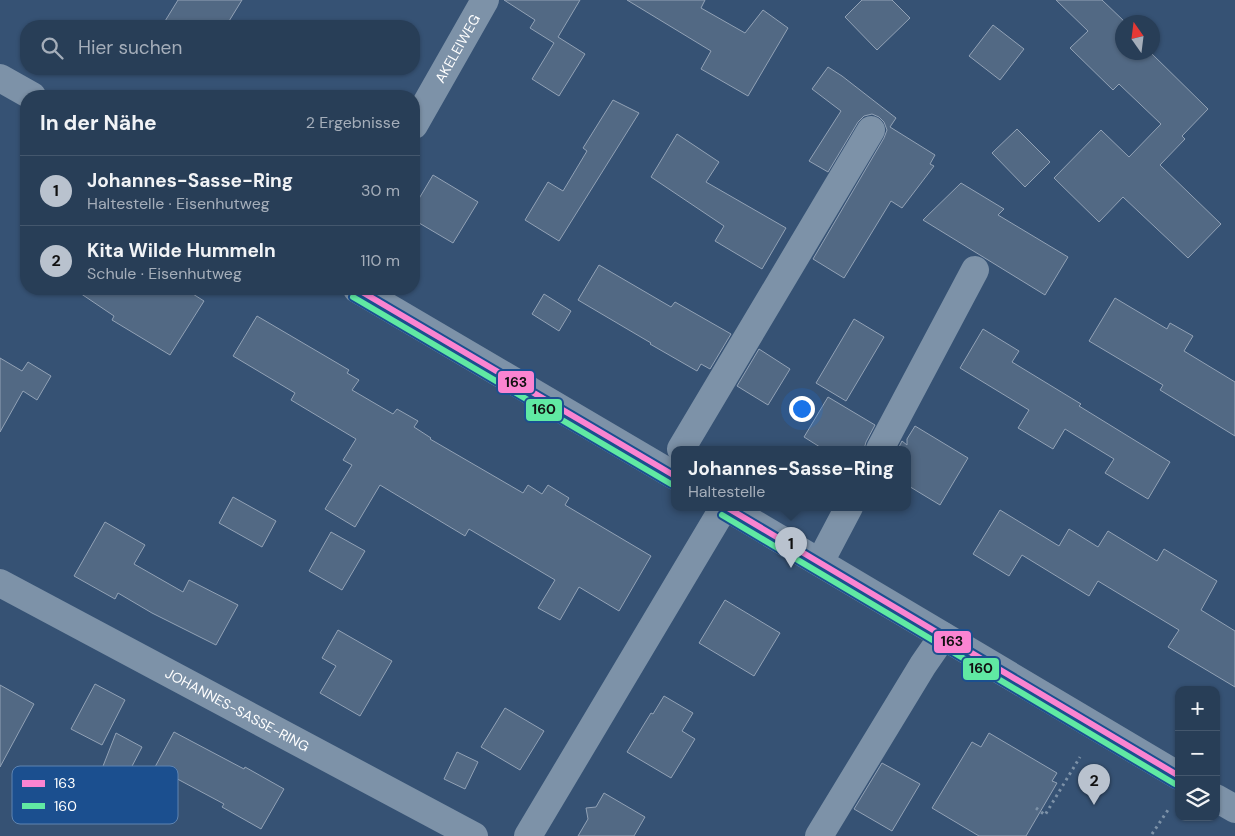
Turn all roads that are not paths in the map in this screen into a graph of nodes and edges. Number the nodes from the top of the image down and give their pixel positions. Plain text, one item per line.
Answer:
1 (485, 0) edge
2 (0, 78) edge
3 (21, 90) edge
4 (420, 114) edge
5 (870, 130) dead end
6 (975, 270) dead end
7 (368, 295) edge
8 (686, 446) edge
9 (882, 446) edge
10 (671, 462) edge
11 (723, 511) edge
12 (732, 511) edge
13 (847, 511) edge
14 (820, 562) junction
15 (0, 583) edge
16 (943, 636) junction
17 (1175, 774) edge
18 (1220, 801) edge
19 (1235, 810) edge
20 (474, 836) edge
21 (528, 836) edge
22 (819, 836) edge

1 - 4 street, AKELEIWEG
2 - 3 street
5 - 8 street
6 - 9 street
7 - 10 street
11 - 21 street
12 - 14 street
13 - 14 street
14 - 16 street
15 - 20 street, JOHANNES-SASSE-RING
16 - 17 street
16 - 22 street
18 - 19 street

